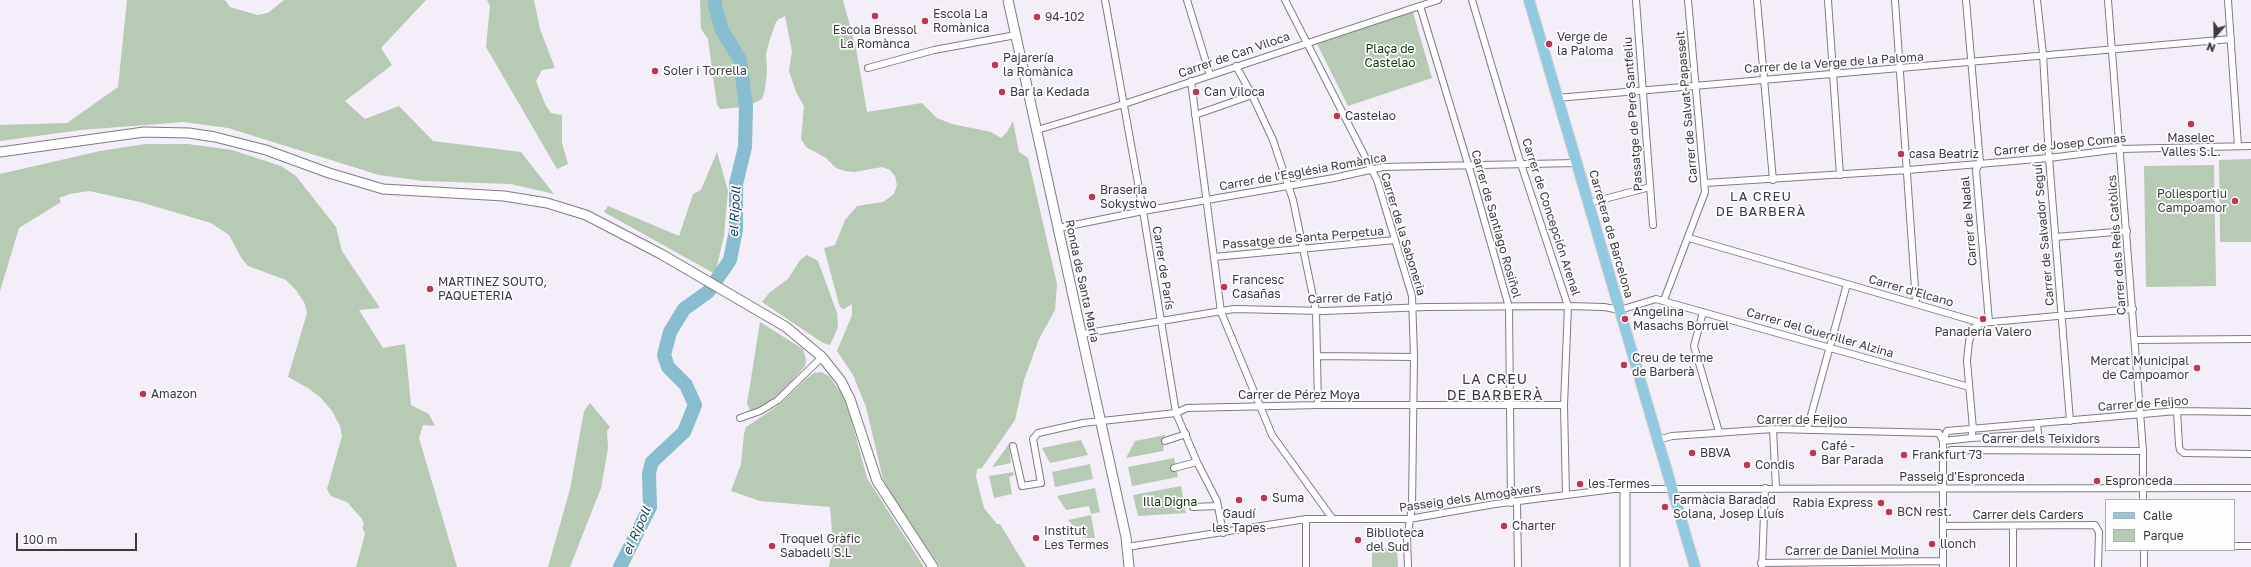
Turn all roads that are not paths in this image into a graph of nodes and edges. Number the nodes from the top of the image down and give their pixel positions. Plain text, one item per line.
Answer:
1 (1008, 0) edge
2 (1105, 0) edge
3 (1188, 0) edge
4 (1285, 0) edge
5 (1438, 0) edge
6 (1472, 0) edge
7 (1529, 0) edge
8 (1636, 0) edge
9 (1688, 0) edge
10 (1757, 0) edge
11 (1828, 0) edge
12 (1895, 0) edge
13 (1966, 0) edge
14 (2037, 0) edge
15 (2108, 0) edge
16 (2228, 0) edge
17 (1420, 6) junction
18 (1016, 35) junction
19 (2231, 39) junction
20 (1306, 43) junction
21 (2112, 49) junction
22 (2043, 54) junction
23 (1971, 62) junction
24 (1236, 66) junction
25 (868, 68) dead end
26 (1900, 69) junction
27 (1832, 74) junction
28 (1210, 75) junction
29 (1765, 79) junction
30 (1191, 81) junction
31 (1696, 85) junction
32 (1642, 90) junction
33 (1252, 95) junction
34 (1557, 98) junction
35 (1124, 104) junction
36 (1196, 115) junction
37 (1037, 130) junction
38 (2238, 146) junction
39 (2251, 146) edge
40 (2120, 149) junction
41 (0, 152) edge
42 (2049, 158) junction
43 (1980, 163) junction
44 (1468, 164) junction
45 (1577, 164) junction
46 (1522, 165) junction
47 (1372, 170) junction
48 (1908, 170) junction
49 (1840, 175) junction
50 (1773, 180) junction
51 (1704, 183) junction
52 (1288, 186) junction
53 (1650, 187) junction
54 (1207, 200) junction
55 (1589, 203) junction
56 (1143, 211) junction
57 (1653, 225) dead end
58 (1059, 228) junction
59 (2127, 231) junction
60 (2055, 237) junction
61 (1689, 238) junction
62 (1395, 240) junction
63 (1304, 249) junction
64 (1214, 257) junction
65 (1847, 284) junction
66 (1664, 300) junction
67 (1916, 303) junction
68 (1568, 306) junction
69 (1413, 307) junction
70 (1509, 307) junction
71 (2132, 309) junction
72 (1620, 310) junction
73 (1316, 311) junction
74 (1221, 312) junction
75 (1703, 312) junction
76 (2062, 316) junction
77 (1160, 320) junction
78 (1988, 322) junction
79 (1981, 323) junction
80 (1082, 334) junction
81 (2135, 340) junction
82 (2251, 340) edge
83 (1829, 348) junction
84 (1316, 356) junction
85 (822, 357) junction
86 (1414, 357) junction
87 (1969, 387) junction
88 (1260, 405) junction
89 (1318, 405) junction
90 (1412, 406) junction
91 (1511, 406) junction
92 (1564, 406) junction
93 (2177, 412) junction
94 (2251, 412) edge
95 (1176, 413) junction
96 (2140, 415) junction
97 (740, 418) dead end
98 (2070, 421) junction
99 (1101, 422) junction
100 (2037, 423) junction
101 (1773, 429) junction
102 (1973, 429) junction
103 (1807, 430) junction
104 (1719, 432) junction
105 (1186, 434) junction
106 (1971, 438) junction
107 (1658, 440) junction
108 (1165, 441) dead end
109 (1943, 441) junction
110 (1012, 446) dead end
111 (2143, 451) junction
112 (2251, 454) edge
113 (1943, 460) junction
114 (1197, 462) junction
115 (1174, 468) dead end
116 (1765, 488) junction
117 (1776, 488) junction
118 (1943, 488) junction
119 (2144, 488) junction
120 (2251, 488) edge
121 (1626, 489) junction
122 (1673, 490) junction
123 (1566, 495) junction
124 (2144, 499) edge
125 (1514, 503) junction
126 (1218, 506) junction
127 (1193, 507) dead end
128 (1332, 518) junction
129 (1306, 519) junction
130 (1409, 519) junction
131 (1943, 526) junction
132 (2013, 526) junction
133 (1223, 533) junction
134 (2235, 546) edge
135 (2251, 546) edge
136 (1127, 547) junction
137 (2144, 551) edge
138 (1943, 564) edge
139 (1762, 565) edge
140 (933, 567) edge
141 (1130, 567) edge
142 (1306, 567) edge
143 (1408, 567) edge
144 (1518, 567) edge
145 (1625, 567) edge
146 (1695, 567) edge
147 (2013, 567) edge
148 (2098, 567) edge
149 (2144, 567) edge

1 - 18 main road, Ronda de Santa Maria
2 - 35 street, Carrer de París
3 - 28 street
4 - 20 street, Carrer de la Saboneria
5 - 17 street, Carrer de Can Viloca
6 - 46 street, Carrer de Concepción Arenal
7 - 34 main road, Carretera de Barcelona
8 - 32 street, Passatge de Pere Santfeliu
9 - 31 street, Carrer de Salvat-Papasseit
10 - 29 street
11 - 27 street
12 - 26 street
13 - 23 street, Carrer de Nadal
14 - 22 street, Carrer de Salvador Seguí
15 - 21 street, Carrer dels Reis Catòlics
16 - 19 street
17 - 20 street, Carrer de Can Viloca
17 - 44 street, Carrer de Santiago Rosiñol
18 - 25 street
18 - 37 main road, Ronda de Santa Maria
19 - 21 street, Carrer de la Verge de la Paloma
19 - 38 street
20 - 24 street, Carrer de Can Viloca
20 - 47 street, Carrer de la Saboneria
21 - 22 street, Carrer de la Verge de la Paloma
21 - 40 street, Carrer dels Reis Catòlics
22 - 23 street, Carrer de la Verge de la Paloma
22 - 42 street, Carrer de Salvador Seguí
23 - 26 street, Carrer de la Verge de la Paloma
23 - 43 street, Carrer de Nadal
24 - 28 street, Carrer de Can Viloca
24 - 33 street
26 - 27 street, Carrer de la Verge de la Paloma
26 - 48 street
27 - 29 street, Carrer de la Verge de la Paloma
27 - 49 street
28 - 30 street, Carrer de Can Viloca
29 - 31 street, Carrer de la Verge de la Paloma
29 - 50 street
30 - 35 street, Carrer de Can Viloca
30 - 36 street
31 - 32 street, Carrer de la Verge de la Paloma
31 - 51 street, Carrer de Salvat-Papasseit
32 - 34 street, Carrer de la Verge de la Paloma
32 - 53 street, Passatge de Pere Santfeliu
33 - 36 street
33 - 52 street
34 - 45 main road, Carretera de Barcelona
35 - 37 street, Carrer de Can Viloca
35 - 56 street, Carrer de París
36 - 54 street
37 - 58 main road, Ronda de Santa Maria
38 - 39 street, Carrer de Josep Comas
38 - 40 street, Carrer de Josep Comas
40 - 42 street, Carrer de Josep Comas
40 - 59 street, Carrer dels Reis Catòlics
41 - 85 main road
42 - 43 street, Carrer de Josep Comas
42 - 60 street, Carrer de Salvador Seguí
43 - 48 street, Carrer de Josep Comas
43 - 78 street, Carrer de Nadal
44 - 46 street, Carrer de l'Església Romànica
44 - 47 street, Carrer de l'Església Romànica
44 - 70 street, Carrer de Santiago Rosiñol
45 - 46 street, Carrer de l'Església Romànica
45 - 55 main road, Carretera de Barcelona
46 - 68 street, Carrer de Concepción Arenal
47 - 52 street, Carrer de l'Església Romànica
47 - 62 street, Carrer de la Saboneria
48 - 49 street, Carrer de Josep Comas
48 - 67 street
49 - 50 street, Carrer de Josep Comas
50 - 51 street, Carrer de Josep Comas
51 - 61 street, Carrer de Salvat-Papasseit
52 - 54 street, Carrer de l'Església Romànica
52 - 63 street
53 - 55 street
53 - 57 street, Passatge de Pere Santfeliu
54 - 56 street, Carrer de l'Església Romànica
54 - 64 street
55 - 72 main road, Carretera de Barcelona
56 - 58 street, Carrer de l'Església Romànica
56 - 77 street, Carrer de París
58 - 80 main road, Ronda de Santa Maria
59 - 60 street
59 - 71 street, Carrer dels Reis Catòlics
60 - 76 street, Carrer de Salvador Seguí
61 - 65 street, Carrer d'Elcano
61 - 66 street, Carrer de Salvat-Papasseit
62 - 63 street, Passatge de Santa Perpetua
62 - 69 street, Carrer de la Saboneria
63 - 64 street, Passatge de Santa Perpetua
63 - 73 street
64 - 74 street
65 - 67 street, Carrer d'Elcano
65 - 83 street
66 - 72 street
66 - 75 street, Carrer del Guerriller Alzina
67 - 79 street, Carrer d'Elcano
68 - 70 street, Carrer de Fatjó
68 - 72 street, Carrer de Fatjó
68 - 92 street, Carrer de Concepción Arenal
69 - 70 street, Carrer de Fatjó
69 - 73 street, Carrer de Fatjó
69 - 86 street, Carrer de la Saboneria
70 - 91 street, Carrer de Santiago Rosiñol
71 - 76 street, Carrer d'Elcano
71 - 81 street, Carrer dels Reis Catòlics
72 - 107 main road, Carretera de Barcelona
73 - 74 street, Carrer de Fatjó
73 - 84 street
74 - 77 street, Carrer de Fatjó
74 - 88 street
75 - 83 street, Carrer del Guerriller Alzina
75 - 104 street
76 - 78 street, Carrer d'Elcano
76 - 98 street, Carrer de Salvador Seguí
77 - 80 street, Carrer de Fatjó
77 - 95 street, Carrer de París
78 - 79 street, Carrer d'Elcano
79 - 87 street
80 - 99 main road, Ronda de Santa Maria
81 - 82 street
81 - 96 street, Carrer dels Reis Catòlics
83 - 87 street, Carrer del Guerriller Alzina
83 - 103 street
84 - 86 street
84 - 89 street
85 - 97 street
85 - 140 main road
86 - 90 street, Carrer de la Saboneria
87 - 102 street
88 - 89 street, Carrer de Pérez Moya
88 - 95 street, Carrer de Pérez Moya
88 - 128 street
89 - 90 street, Carrer de Pérez Moya
90 - 91 street, Carrer de Pérez Moya
90 - 130 street, Carrer de la Saboneria
91 - 92 street, Carrer de Pérez Moya
91 - 125 street, Carrer de Santiago Rosiñol
92 - 123 street, Carrer de Concepción Arenal
93 - 94 street, Carrer de Feijoo
93 - 96 street, Carrer de Feijoo
93 - 112 street
95 - 99 street, Carrer de Pérez Moya
95 - 105 street, Carrer de París
96 - 98 street, Carrer de Feijoo
96 - 111 street, Carrer dels Reis Catòlics
98 - 100 street, Carrer de Feijoo
99 - 110 street, Carrer de Pérez Moya
99 - 136 main road, Ronda de Santa Maria
100 - 102 street, Carrer de Feijoo
100 - 106 street
101 - 103 street, Carrer de Feijoo
101 - 104 street, Carrer de Feijoo
101 - 117 street
102 - 106 street
102 - 109 street, Carrer de Feijoo
103 - 109 street, Carrer de Feijoo
104 - 107 street, Carrer de Feijoo
105 - 108 street
105 - 114 street, Carrer de París
106 - 109 street
107 - 122 main road, Carretera de Barcelona
109 - 113 street
111 - 113 street, Carrer dels Teixidors
111 - 119 street, Carrer dels Reis Catòlics
113 - 118 street
114 - 115 street
114 - 126 street, Carrer de París
116 - 117 street, Passeig d'Espronceda
116 - 122 street, Passeig d'Espronceda
116 - 139 street
117 - 118 street, Passeig d'Espronceda
118 - 119 street, Passeig d'Espronceda
118 - 131 street
119 - 120 street, Passeig d'Espronceda
119 - 124 street, Carrer dels Reis Catòlics
121 - 122 street, Passeig dels Almogàvers
121 - 123 street, Passeig dels Almogàvers
121 - 145 main road
122 - 146 main road, Carretera de Barcelona
123 - 125 street, Passeig dels Almogàvers
125 - 130 street, Passeig dels Almogàvers
125 - 144 street, Carrer de Santiago Rosiñol
126 - 127 street
126 - 133 street, Carrer de París
128 - 129 street, Passeig dels Almogàvers
128 - 130 street, Passeig dels Almogàvers
129 - 133 street, Passeig dels Almogàvers
129 - 142 street
130 - 143 street, Carrer de la Saboneria
131 - 132 street, Carrer dels Carders
131 - 138 street
132 - 147 street
132 - 148 street, Carrer dels Carders
133 - 136 street, Passeig dels Almogàvers
134 - 135 street
136 - 141 main road, Ronda de Santa Maria
137 - 149 street
138 - 139 street, Carrer de Daniel Molina

